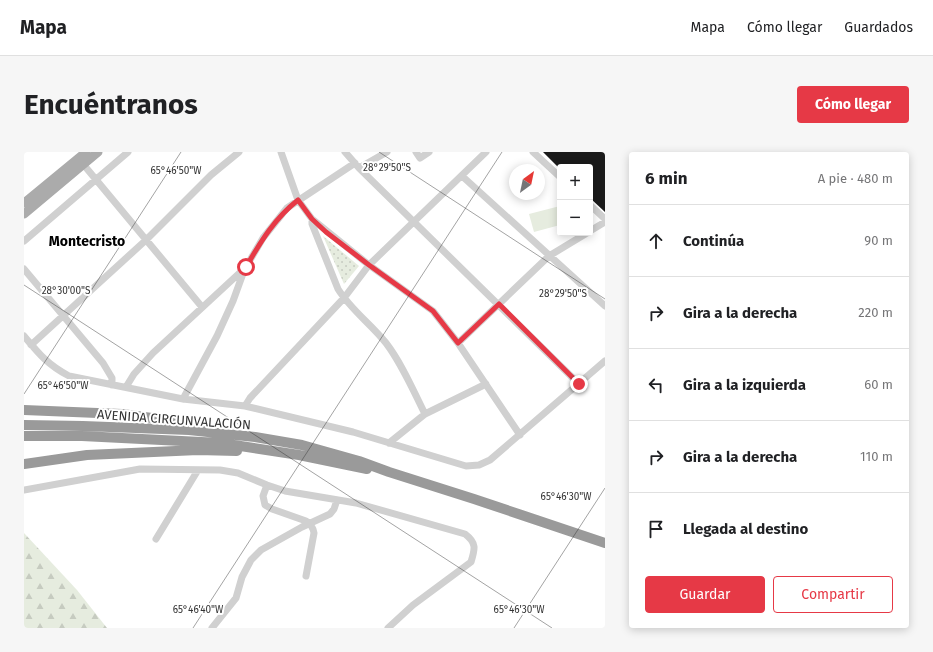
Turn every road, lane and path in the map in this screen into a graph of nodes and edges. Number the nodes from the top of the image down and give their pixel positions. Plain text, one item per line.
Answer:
1 (86, 152) edge
2 (98, 152) edge
3 (128, 152) edge
4 (239, 152) edge
5 (281, 152) edge
6 (345, 152) edge
7 (387, 152) edge
8 (416, 152) edge
9 (429, 152) edge
10 (486, 152) edge
11 (533, 152) edge
12 (83, 164) junction
13 (357, 165) junction
14 (557, 174) edge
15 (462, 176) junction
16 (96, 179) junction
17 (298, 200) junction
18 (24, 204) edge
19 (593, 208) edge
20 (24, 214) edge
21 (312, 219) junction
22 (605, 219) edge
23 (414, 221) junction
24 (605, 222) edge
25 (593, 229) edge
26 (582, 236) edge
27 (146, 240) junction
28 (24, 241) edge
29 (549, 256) junction
30 (369, 265) junction
31 (246, 267) junction
32 (24, 269) edge
33 (344, 298) junction
34 (499, 304) junction
35 (605, 306) edge
36 (202, 307) junction
37 (63, 316) junction
38 (24, 336) edge
39 (458, 343) junction
40 (31, 345) junction
41 (605, 361) edge
42 (486, 384) junction
43 (579, 384) junction
44 (112, 385) junction
45 (126, 387) junction
46 (183, 399) junction
47 (245, 406) junction
48 (24, 410) edge
49 (426, 414) junction
50 (24, 426) edge
51 (520, 435) junction
52 (24, 436) edge
53 (389, 443) junction
54 (302, 446) junction
55 (340, 463) junction
56 (24, 464) edge
57 (198, 470) junction
58 (389, 472) junction
59 (267, 485) junction
60 (24, 490) edge
61 (337, 500) junction
62 (311, 524) junction
63 (156, 538) dead end
64 (603, 542) edge
65 (306, 576) dead end
66 (212, 628) edge
67 (388, 628) edge

1 - 18 main road
2 - 12 main road
3 - 16 street
4 - 27 street
5 - 17 street
6 - 13 street
7 - 13 street
8 - 9 street
10 - 15 street
11 - 14 street
12 - 16 street
12 - 20 main road
13 - 17 street
13 - 23 street
15 - 23 street
15 - 29 street
16 - 27 street
16 - 28 street
17 - 21 street
17 - 31 street
19 - 22 street
21 - 30 street
21 - 33 street
23 - 30 street
23 - 34 street
24 - 25 street
26 - 29 street
27 - 36 street
27 - 37 street
29 - 34 street
29 - 35 street
30 - 33 street
30 - 39 street
31 - 36 street
31 - 46 street
32 - 37 street
33 - 47 street
33 - 49 street
34 - 39 street
34 - 43 street
36 - 45 street
37 - 40 street
37 - 44 street
38 - 40 street
39 - 42 street
40 - 44 street
41 - 43 street
42 - 49 street
42 - 51 street
43 - 51 street
44 - 45 street
45 - 46 street
46 - 47 street
47 - 53 street
48 - 54 highway
49 - 53 street
50 - 54 highway, AVENIDA CIRCUNVALACIÓN
51 - 53 street
52 - 55 highway, AVENIDA CIRCUNVALACIÓN
54 - 58 highway, AVENIDA CIRCUNVALACIÓN
55 - 56 highway
55 - 58 highway, AVENIDA CIRCUNVALACIÓN
57 - 59 street
57 - 60 street
57 - 63 street
58 - 64 highway, AVENIDA CIRCUNVALACIÓN
59 - 61 street
59 - 62 street
61 - 62 street
61 - 67 street
62 - 65 street
62 - 66 street

